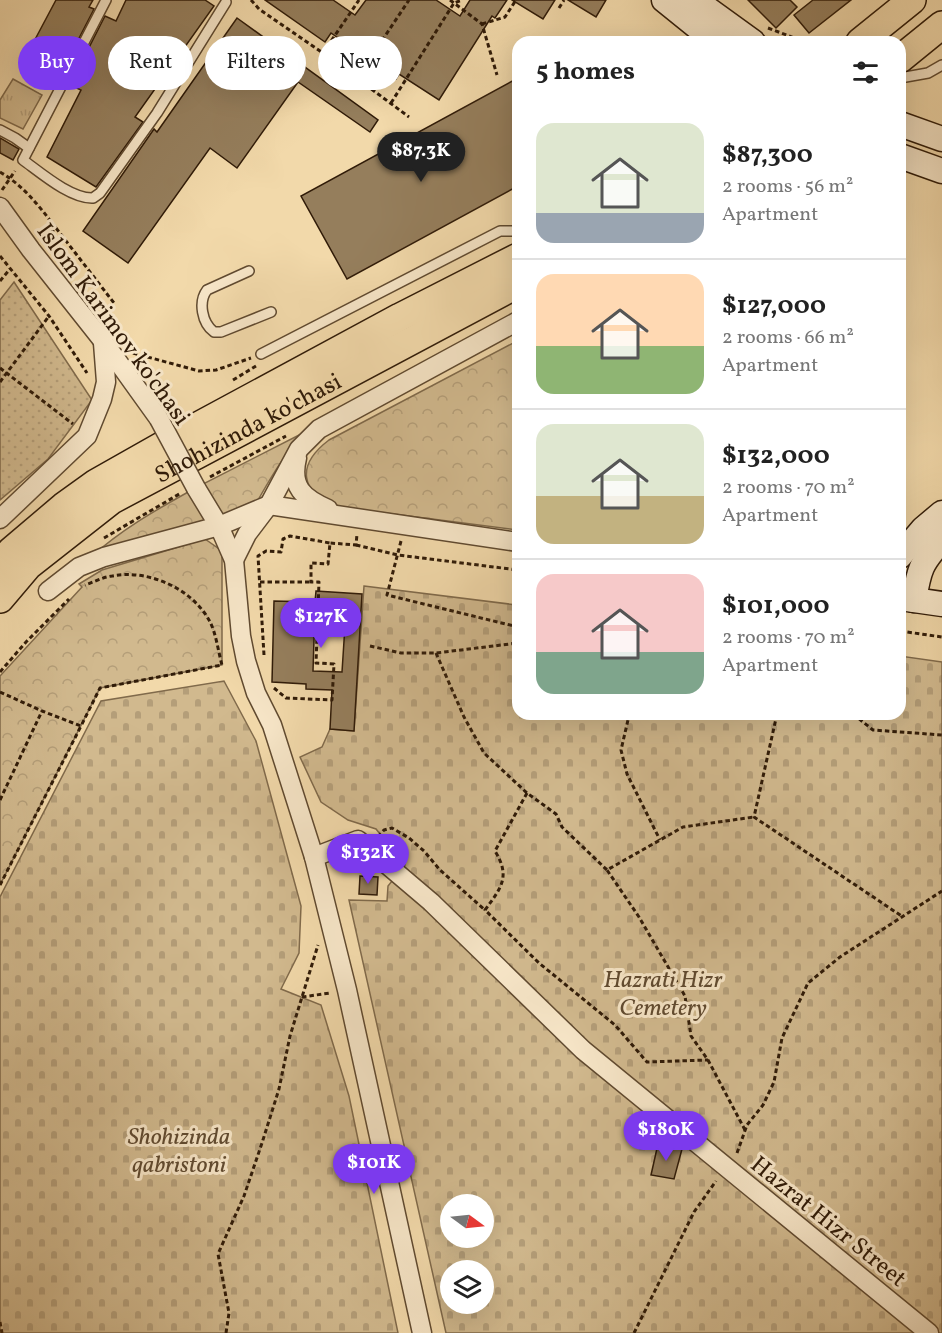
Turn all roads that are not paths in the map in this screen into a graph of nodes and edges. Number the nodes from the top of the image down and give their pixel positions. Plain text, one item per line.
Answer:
1 (106, 0) edge
2 (664, 0) edge
3 (695, 0) edge
4 (912, 0) edge
5 (226, 1) edge
6 (942, 25) edge
7 (724, 35) edge
8 (867, 36) edge
9 (906, 54) edge
10 (942, 65) edge
11 (906, 77) edge
12 (906, 126) edge
13 (0, 130) edge
14 (942, 139) edge
15 (29, 148) junction
16 (906, 158) edge
17 (942, 171) edge
18 (0, 207) edge
19 (512, 231) edge
20 (512, 260) edge
21 (249, 271) dead end
22 (512, 287) edge
23 (271, 312) dead end
24 (512, 324) edge
25 (103, 341) junction
26 (261, 354) road end
27 (299, 449) junction
28 (269, 506) junction
29 (942, 513) edge
30 (354, 518) junction
31 (0, 519) edge
32 (219, 526) junction
33 (942, 540) edge
34 (512, 541) edge
35 (906, 549) edge
36 (234, 560) junction
37 (0, 565) edge
38 (48, 591) dead end
39 (0, 599) edge
40 (907, 599) edge
41 (942, 604) edge
42 (314, 857) junction
43 (422, 1333) edge
44 (929, 1333) edge

1 - 15 lane
2 - 7 main road
3 - 7 main road
4 - 8 main road
5 - 15 lane
6 - 9 main road
10 - 11 lane
12 - 14 main road
13 - 15 lane
16 - 17 main road
18 - 25 street, Islom Karimov ko'chasi
19 - 26 lane
20 - 37 main road, Shohizinda ko'chasi
21 - 23 lane
22 - 39 main road, Shohizinda ko'chasi
24 - 27 street
25 - 31 street
25 - 32 street, Islom Karimov ko'chasi, bridge
27 - 28 street
27 - 30 street
28 - 30 street
28 - 32 street
28 - 36 street
29 - 35 main road
30 - 34 street
32 - 36 street, Islom Karimov ko'chasi
32 - 38 street
33 - 40 main road
36 - 42 street, Islom Karimov ko'chasi
40 - 41 main road
42 - 43 street, Islom Karimov ko'chasi
42 - 44 street, Hazrat Hizr Street

